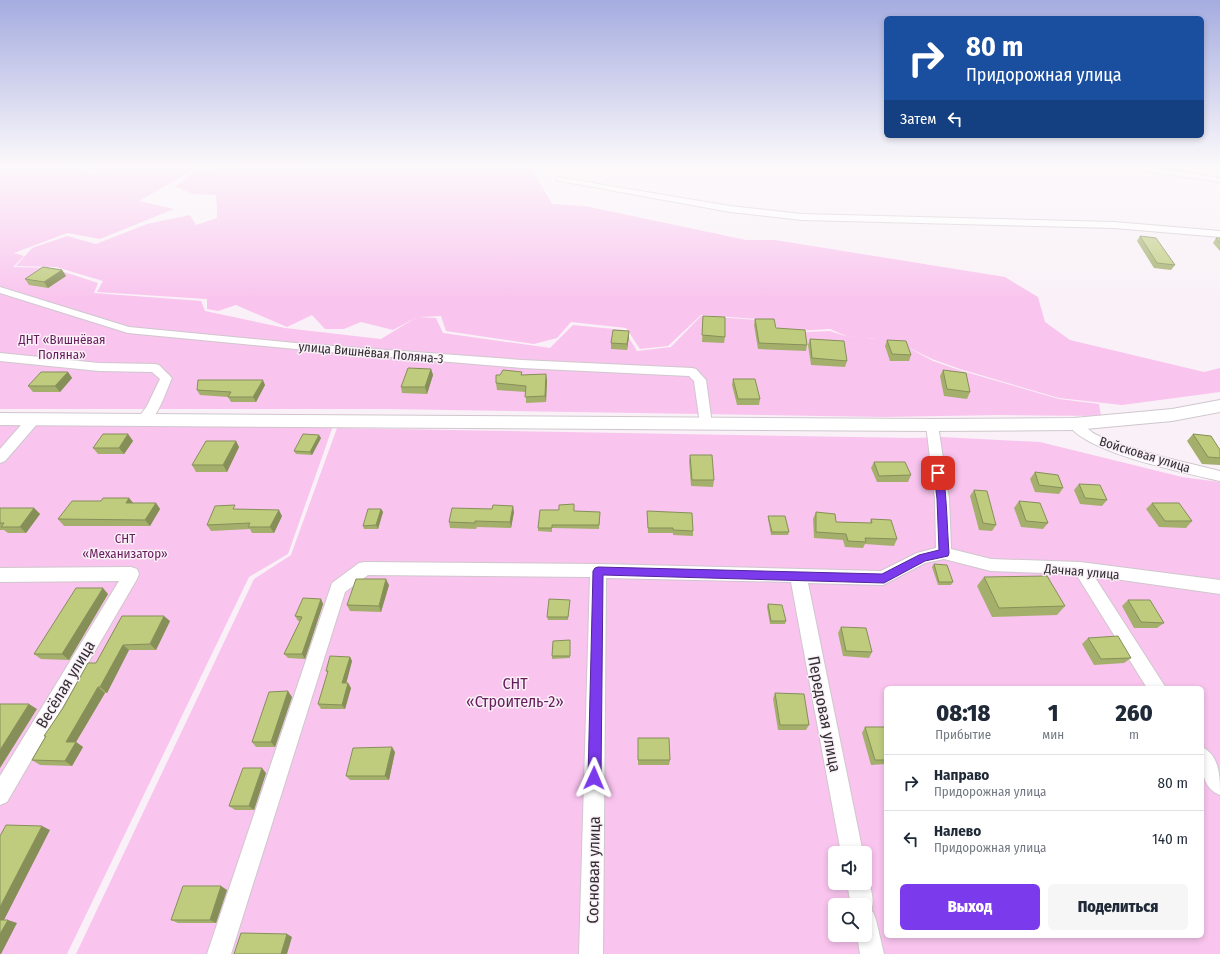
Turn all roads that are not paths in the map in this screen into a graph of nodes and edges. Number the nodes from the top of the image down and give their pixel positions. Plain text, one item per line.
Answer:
1 (753, 212) edge
2 (1220, 234) edge
3 (0, 290) edge
4 (0, 357) edge
5 (1220, 406) edge
6 (0, 419) edge
7 (33, 420) junction
8 (142, 421) junction
9 (706, 424) junction
10 (1074, 424) junction
11 (932, 425) junction
12 (0, 458) edge
13 (1220, 476) edge
14 (944, 553) junction
15 (1080, 568) junction
16 (598, 571) junction
17 (0, 575) edge
18 (798, 575) junction
19 (1220, 587) edge
20 (1156, 686) edge
21 (1204, 760) edge
22 (1220, 785) edge
23 (0, 794) edge
24 (851, 846) edge
25 (870, 942) edge
26 (219, 954) edge
27 (591, 954) edge
28 (872, 954) edge

1 - 2 street
3 - 9 street, улица Вишнёвая Поляна-3
4 - 8 street
5 - 10 main road
6 - 7 main road
7 - 8 main road
7 - 12 street
8 - 9 main road
9 - 11 main road
10 - 11 main road
10 - 13 street, Войсковая улица
11 - 14 street
14 - 15 street, Дачная улица
14 - 18 street
15 - 19 street, Дачная улица
15 - 20 street
16 - 18 street
16 - 26 street
16 - 27 street, Сосновая улица
17 - 23 street, Весёлая улица
18 - 24 street, Передовая улица
21 - 22 street
25 - 28 street

